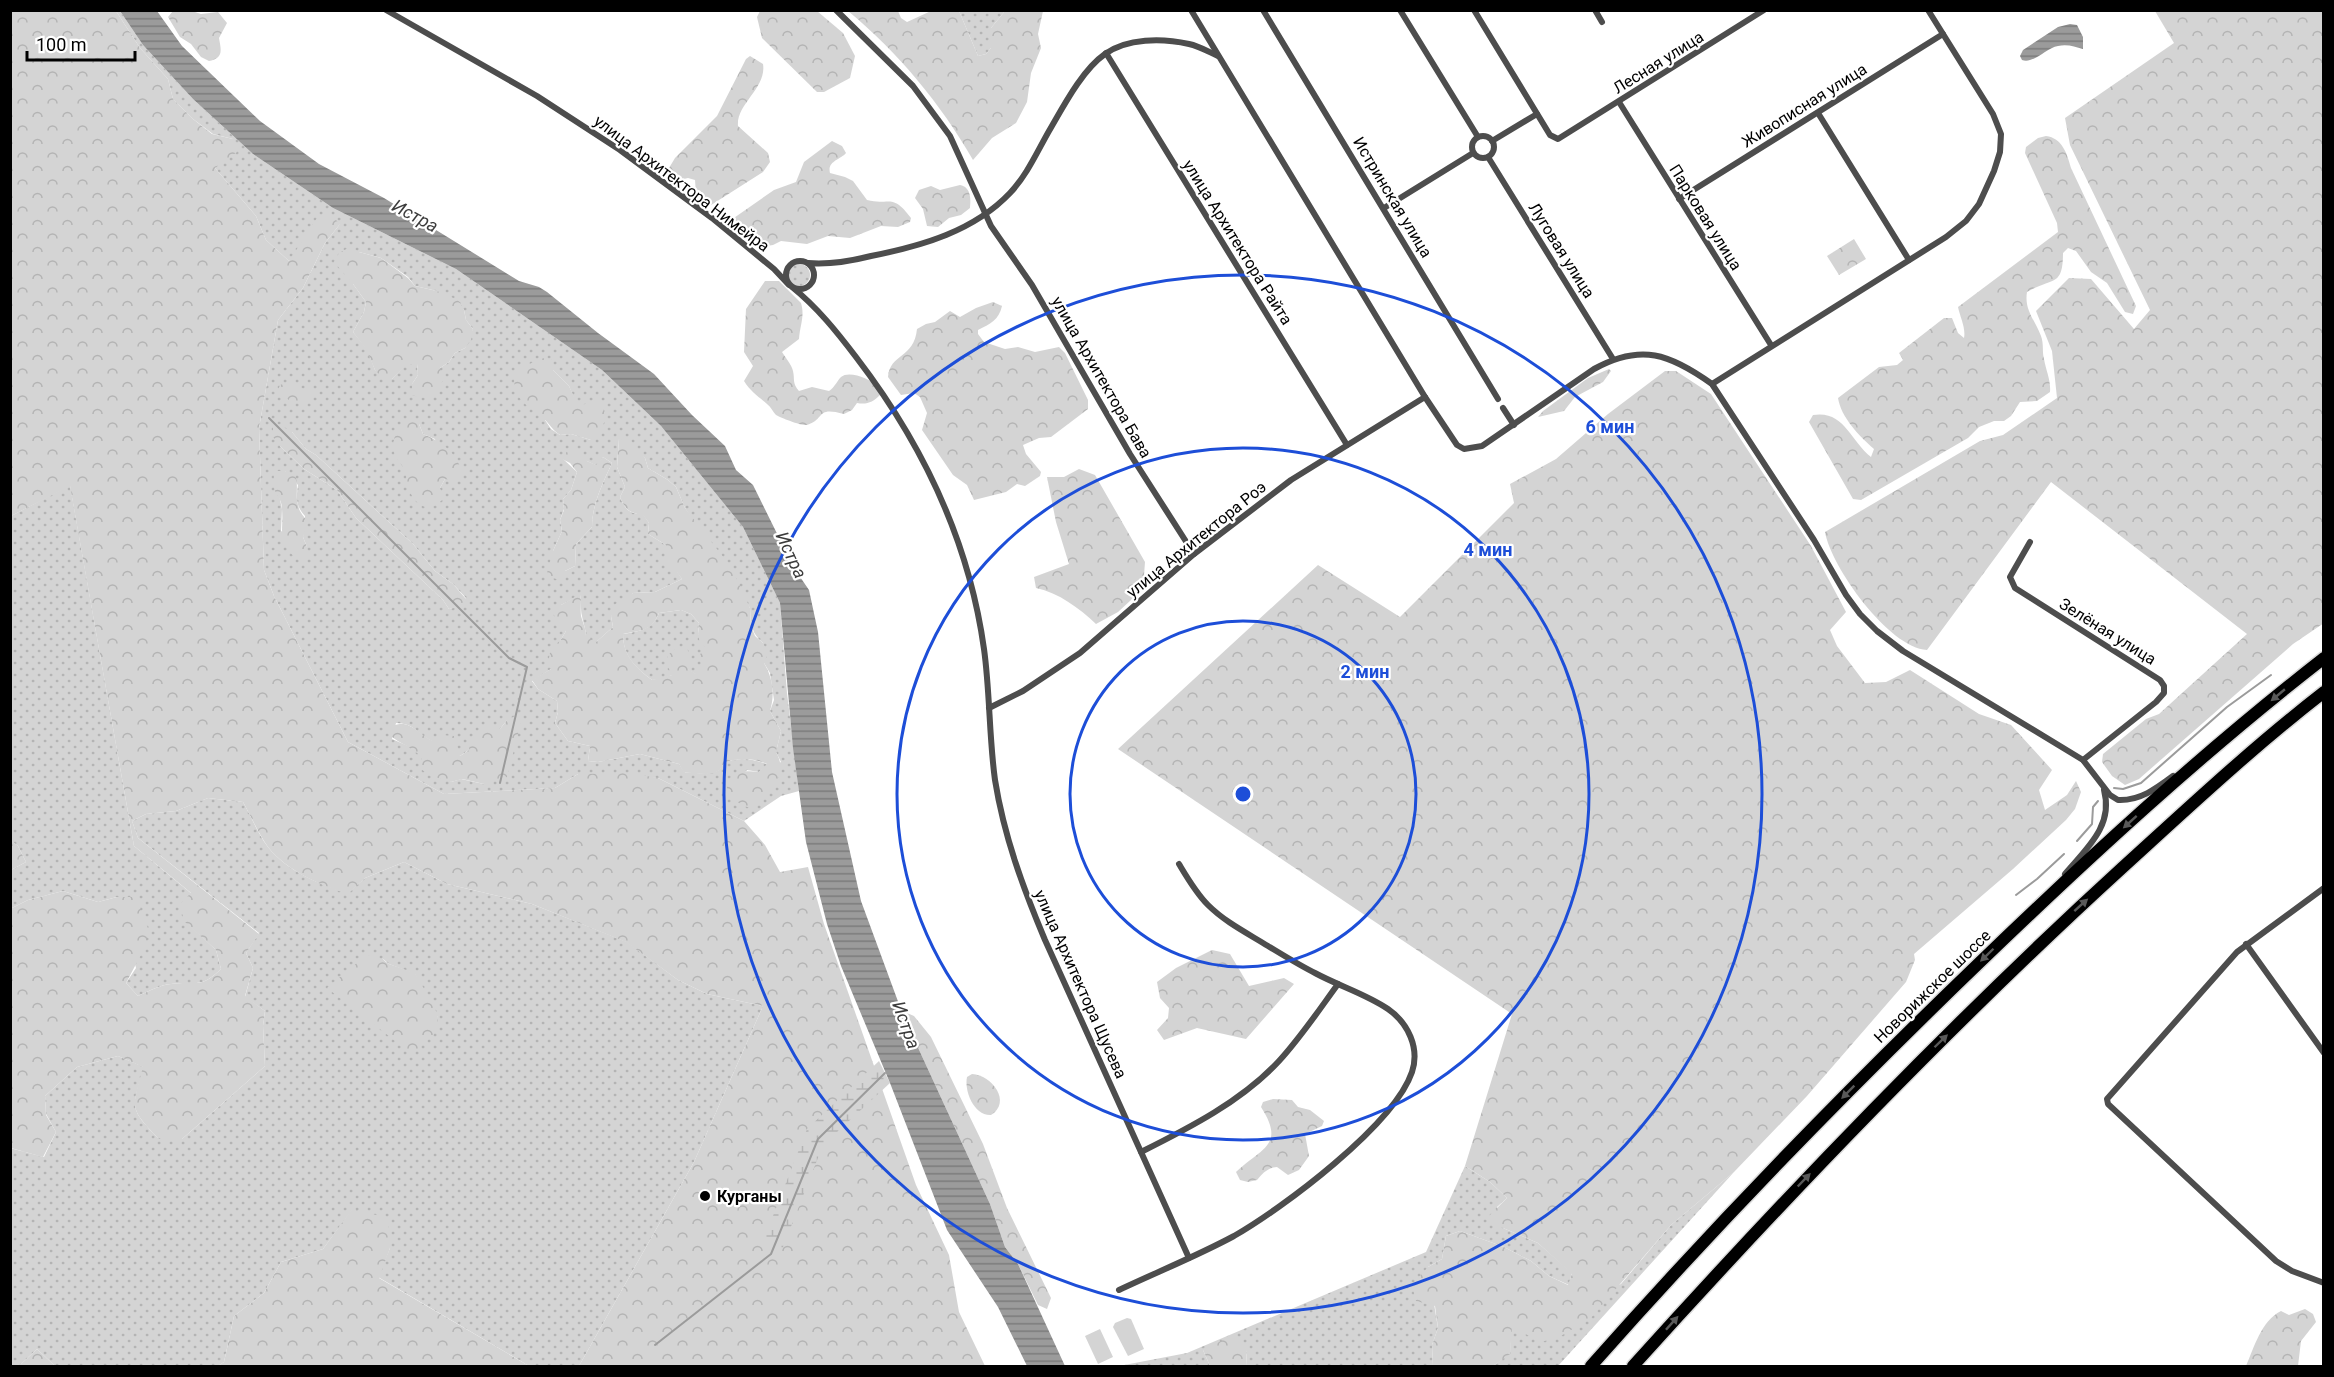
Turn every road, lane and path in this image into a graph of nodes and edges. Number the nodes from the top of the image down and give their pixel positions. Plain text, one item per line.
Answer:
1 (386, 10) edge
2 (836, 10) edge
3 (1191, 10) edge
4 (1263, 10) edge
5 (1400, 10) edge
6 (1474, 10) edge
7 (1595, 10) edge
8 (1764, 10) edge
9 (1928, 10) edge
10 (1602, 22) dead end
11 (1943, 34) junction
12 (1106, 53) junction
13 (1219, 56) junction
14 (1619, 102) junction
15 (1818, 113) junction
16 (1537, 114) junction
17 (1478, 137) junction
18 (1492, 141) junction
19 (1473, 153) junction
20 (1488, 157) junction
21 (1679, 199) junction
22 (1384, 208) junction
23 (985, 215) junction
24 (1909, 260) junction
25 (808, 263) junction
26 (832, 263) junction
27 (789, 266) junction
28 (774, 269) junction
29 (814, 278) junction
30 (811, 285) junction
31 (790, 286) junction
32 (815, 308) junction
33 (1771, 345) junction
34 (1613, 358) junction
35 (1712, 384) junction
36 (1425, 397) junction
37 (1498, 399) dead end
38 (1503, 408) dead end
39 (1514, 425) junction
40 (1347, 445) junction
41 (2030, 542) dead end
42 (1194, 554) junction
43 (2324, 658) edge
44 (2324, 692) edge
45 (989, 708) junction
46 (2216, 747) junction
47 (2083, 760) junction
48 (2103, 787) junction
49 (1179, 864) dead end
50 (2324, 888) edge
51 (2042, 902) junction
52 (2246, 944) junction
53 (1338, 984) junction
54 (2324, 1053) edge
55 (1141, 1152) junction
56 (1189, 1258) junction
57 (2324, 1283) edge
58 (1119, 1290) dead end
59 (1591, 1366) edge
60 (1633, 1366) edge

1 - 28 street, улица Архитектора Нимейра
2 - 23 street, улица Архитектора Бава
3 - 13 street
4 - 22 street, Истринская улица
5 - 17 street
6 - 16 street
7 - 10 street
8 - 14 street, Лесная улица
9 - 11 street
11 - 15 street, Живописная улица
11 - 24 street
12 - 13 street
12 - 23 street, улица Архитектора Нимейра
12 - 40 street, улица Архитектора Райта
13 - 36 street
14 - 16 street, Лесная улица
14 - 21 street, Парковая улица
15 - 21 street, Живописная улица
15 - 24 street
16 - 18 street
17 - 18 street
17 - 19 street
18 - 20 street
19 - 20 street
19 - 22 street
20 - 34 street, Луговая улица
21 - 33 street, Парковая улица
22 - 37 street, Истринская улица
23 - 26 street, улица Архитектора Нимейра
23 - 42 street, улица Архитектора Бава
24 - 33 street
25 - 26 street, улица Архитектора Нимейра
25 - 27 street, улица Архитектора Нимейра
25 - 29 street
26 - 29 street
27 - 28 street, улица Архитектора Нимейра
27 - 31 street
28 - 31 street, улица Архитектора Нимейра
29 - 30 street
30 - 31 street
30 - 32 street
31 - 32 street, улица Архитектора Нимейра
32 - 45 street, улица Архитектора Щусева
33 - 35 street
34 - 35 street
34 - 39 street
35 - 47 street
36 - 39 street
36 - 40 street, улица Архитектора Роэ
38 - 39 street
40 - 42 street, улица Архитектора Роэ
41 - 47 street, Зелёная улица
42 - 45 street, улица Архитектора Роэ
43 -> 46 highway, Новорижское шоссе
60 -> 44 highway
45 - 55 street, улица Архитектора Щусева
46 - 48 street
46 -> 51 highway, Новорижское шоссе
47 - 48 street
48 - 51 street
49 - 53 street
50 - 52 street
51 -> 59 highway, Новорижское шоссе
52 - 54 street
52 - 57 street
53 - 55 street
53 - 56 street
55 - 56 street, улица Архитектора Щусева
56 - 58 street

